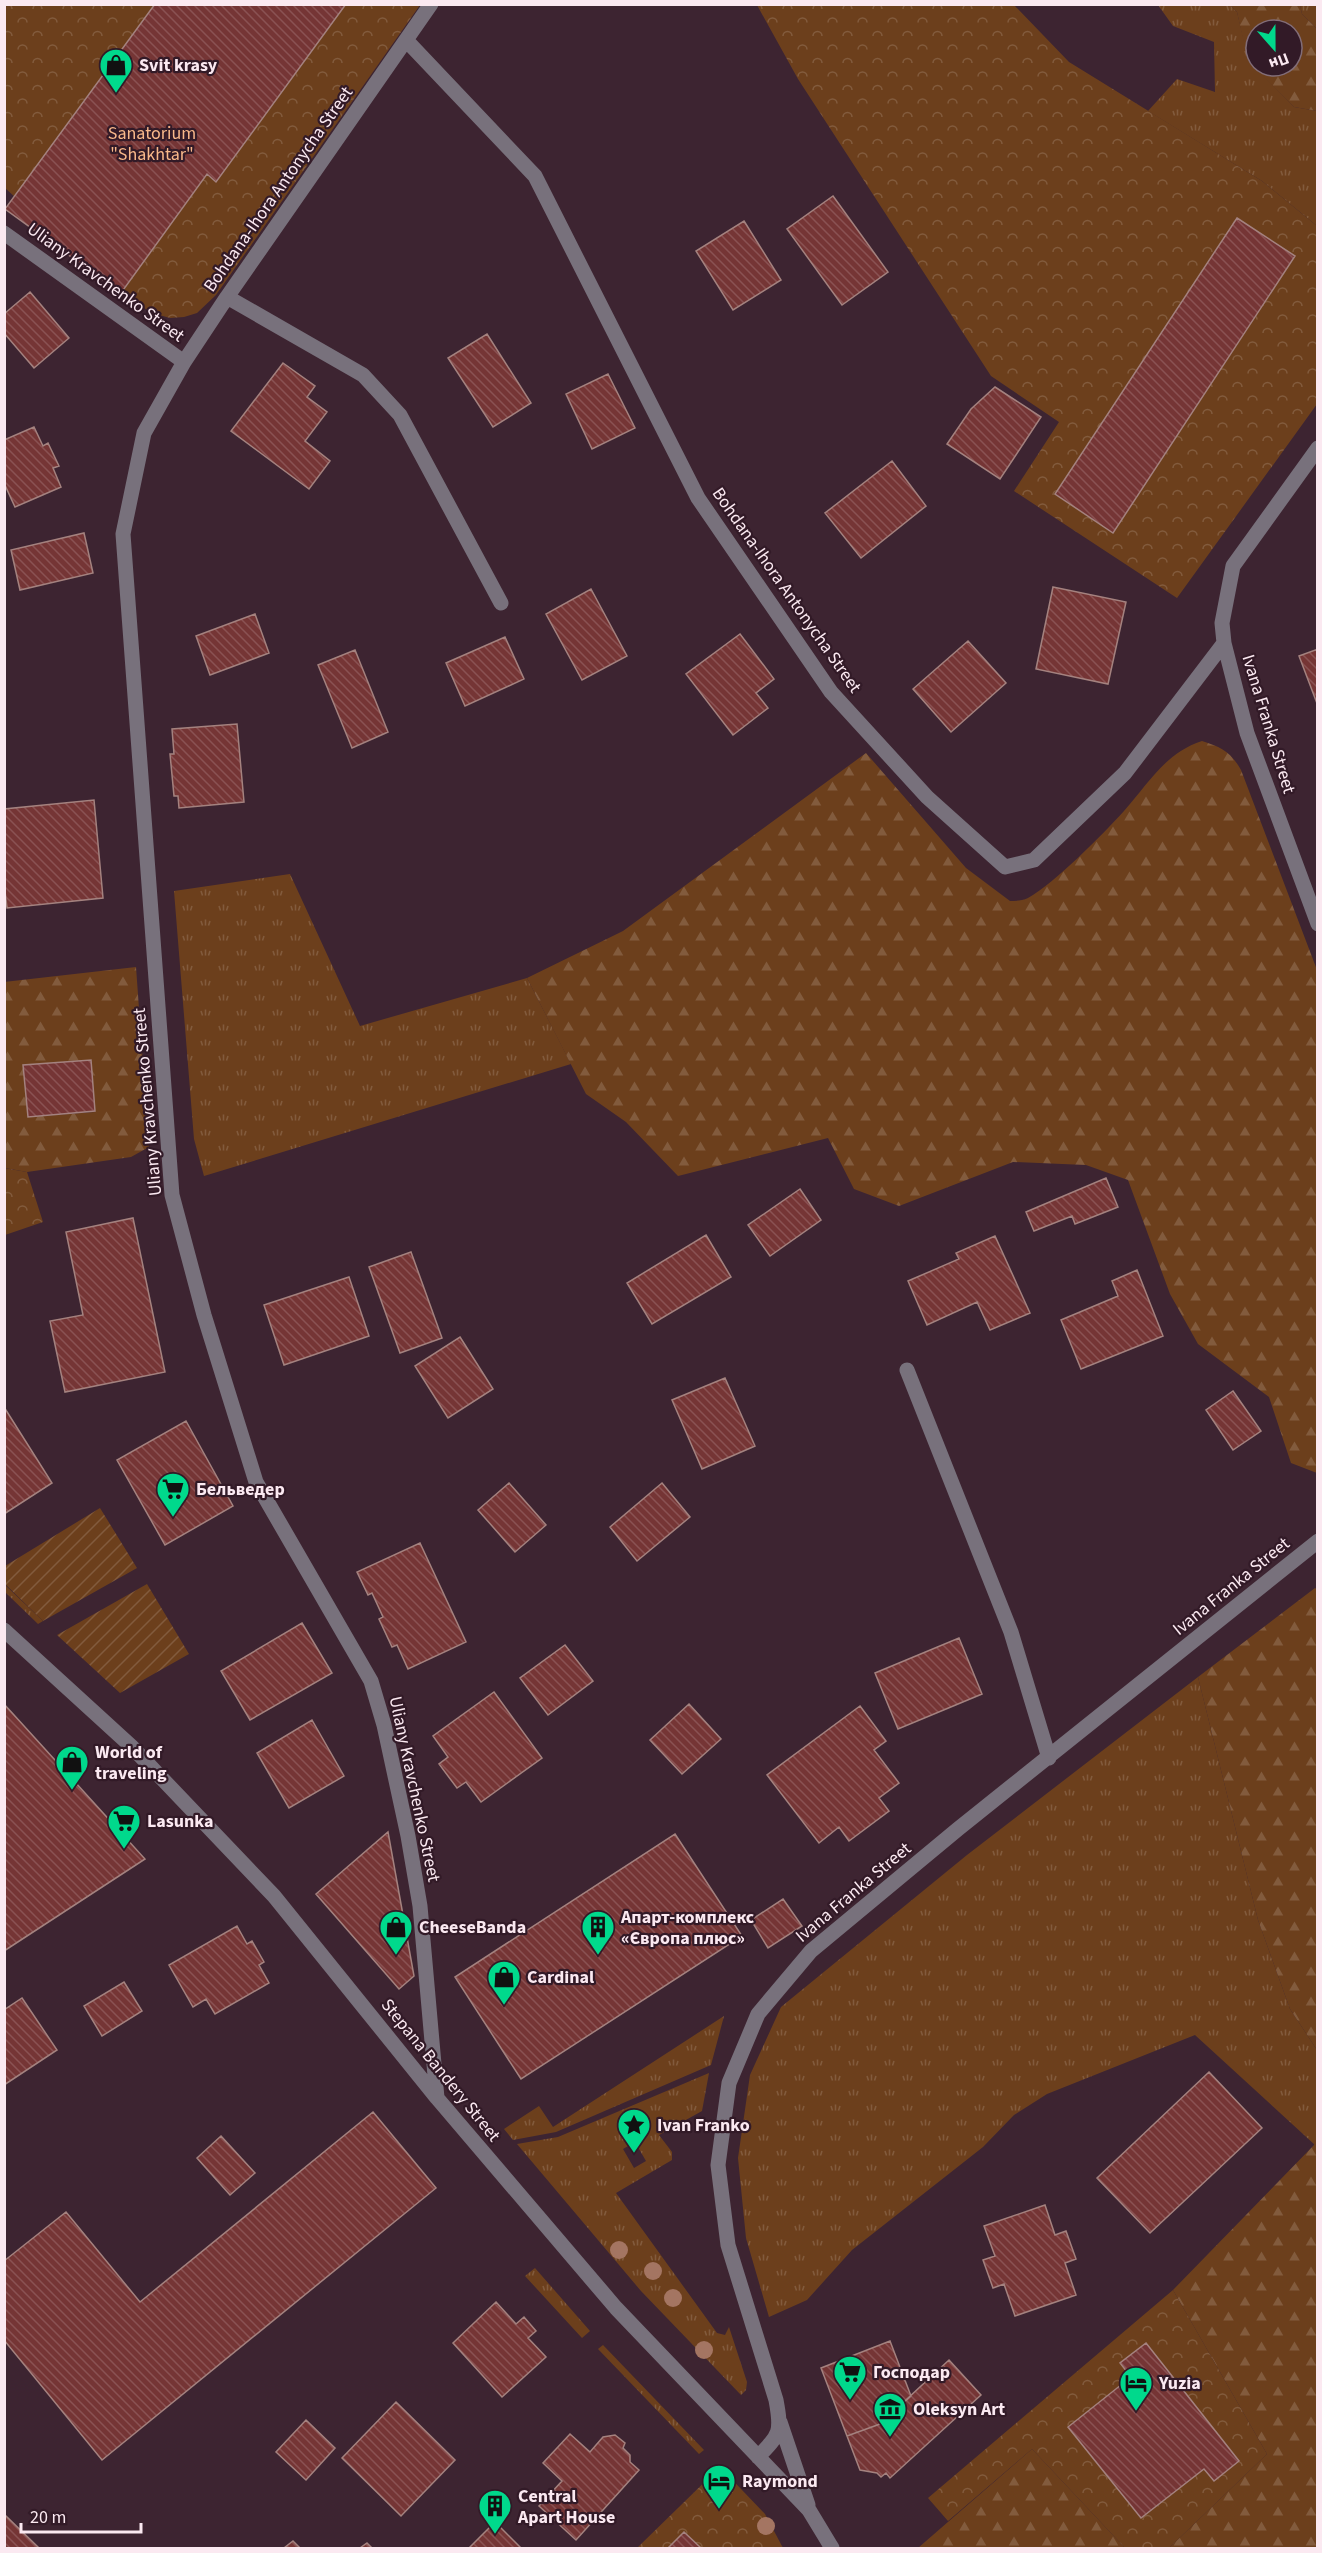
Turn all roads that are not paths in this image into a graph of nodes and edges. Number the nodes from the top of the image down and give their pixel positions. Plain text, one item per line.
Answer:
1 (431, 4) edge
2 (406, 40) junction
3 (4, 233) edge
4 (227, 297) junction
5 (184, 362) junction
6 (1317, 448) edge
7 (501, 603) dead end
8 (1224, 643) junction
9 (1317, 924) edge
10 (907, 1370) dead end
11 (1317, 1541) edge
12 (4, 1630) edge
13 (1049, 1758) junction
14 (437, 2098) junction
15 (780, 2420) junction
16 (758, 2457) junction
17 (810, 2510) junction
18 (831, 2548) edge

1 - 2 street, Bohdana-Ihora Antonycha Street
2 - 4 street, Bohdana-Ihora Antonycha Street
2 - 8 street, Bohdana-Ihora Antonycha Street
3 - 5 street, Uliany Kravchenko Street
4 - 5 street, Bohdana-Ihora Antonycha Street
4 - 7 street
5 - 14 street, Uliany Kravchenko Street
6 - 8 street, Ivana Franka Street
8 - 9 street, Ivana Franka Street
10 - 13 street
11 - 13 street, Ivana Franka Street
12 - 14 street, Stepana Bandery Street
13 - 15 street, Ivana Franka Street
14 - 16 street, Stepana Bandery Street
15 - 16 street
15 - 17 street, Ivana Franka Street
16 - 17 street, Stepana Bandery Street
17 - 18 street, Stepana Bandery Street

